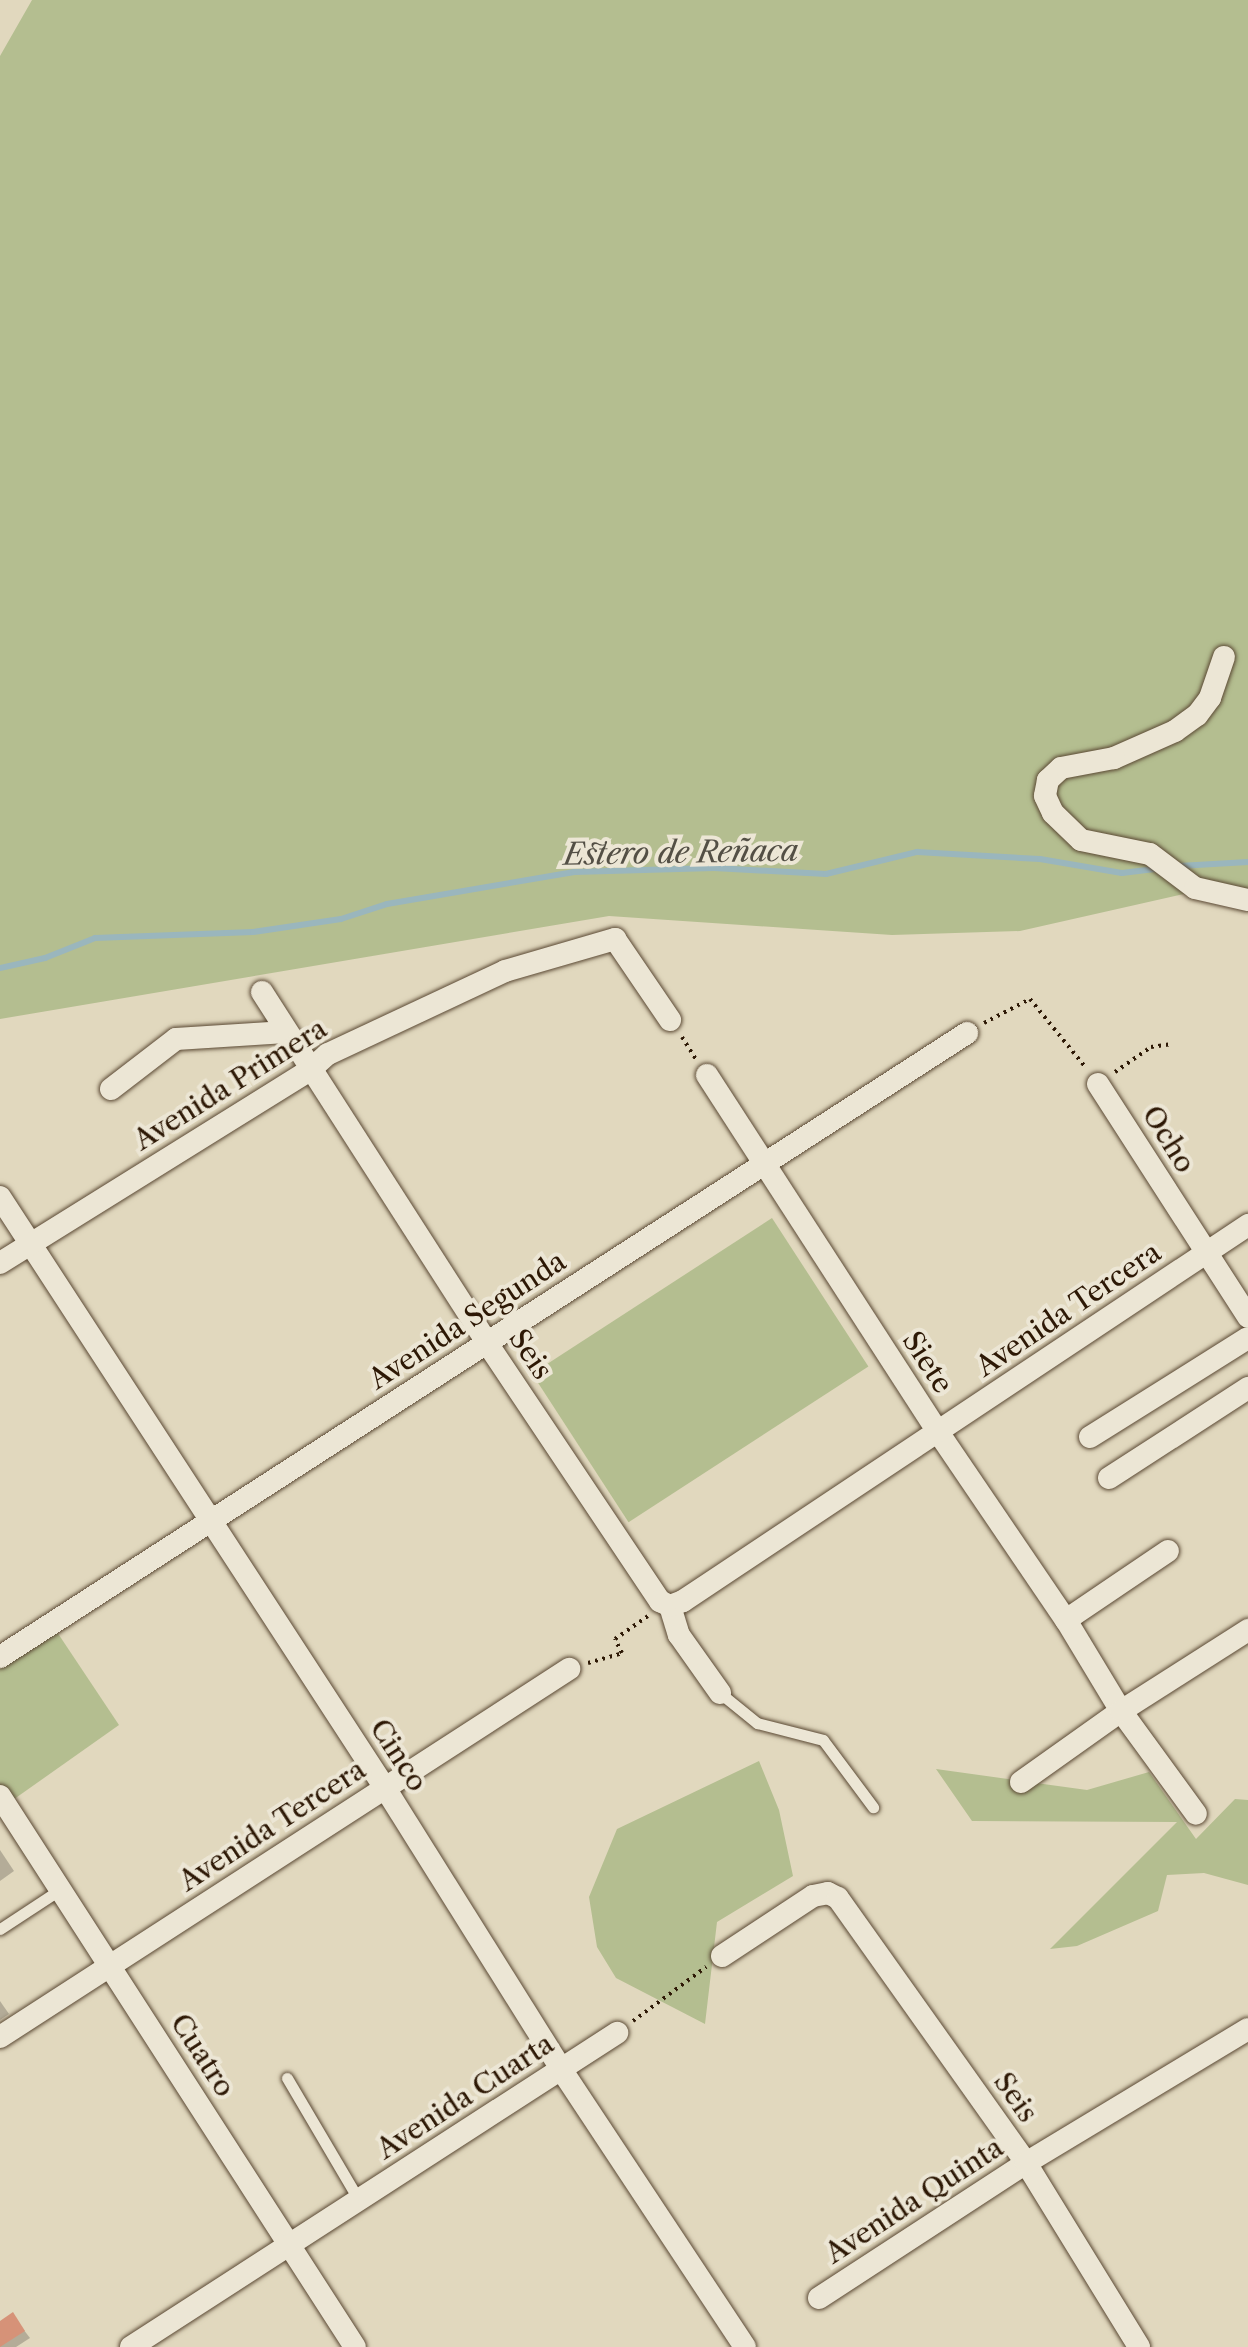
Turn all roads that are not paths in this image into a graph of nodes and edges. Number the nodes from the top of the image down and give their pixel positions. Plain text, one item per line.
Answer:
1 (1224, 657) dead end
2 (1248, 900) edge
3 (262, 992) dead end
4 (670, 1020) road end
5 (286, 1032) junction
6 (966, 1032) road end
7 (310, 1070) junction
8 (707, 1075) road end
9 (1098, 1084) road end
10 (111, 1089) dead end
11 (765, 1163) junction
12 (0, 1196) edge
13 (1248, 1225) edge
14 (32, 1243) junction
15 (1204, 1254) junction
16 (0, 1262) edge
17 (1248, 1318) edge
18 (1248, 1338) edge
19 (487, 1343) junction
20 (1248, 1388) edge
21 (938, 1432) junction
22 (1090, 1438) dead end
23 (1109, 1478) dead end
24 (212, 1520) junction
25 (1168, 1551) dead end
26 (666, 1605) junction
27 (1066, 1620) junction
28 (1248, 1630) edge
29 (0, 1657) edge
30 (569, 1670) road end
31 (720, 1693) joint
32 (1121, 1711) junction
33 (1021, 1782) dead end
34 (385, 1788) junction
35 (0, 1796) edge
36 (873, 1807) dead end
37 (1196, 1814) dead end
38 (60, 1890) junction
39 (0, 1929) edge
40 (722, 1956) road end
41 (110, 1966) junction
42 (1248, 2028) edge
43 (617, 2032) road end
44 (0, 2037) edge
45 (560, 2070) junction
46 (287, 2078) dead end
47 (1026, 2163) junction
48 (359, 2200) junction
49 (289, 2245) junction
50 (819, 2298) dead end
51 (131, 2347) edge
52 (355, 2347) edge
53 (745, 2347) edge
54 (1139, 2347) edge

1 - 2 street
3 - 5 street, Seis
4 - 7 street, Avenida Primera
5 - 7 street, Seis
5 - 10 street
6 - 11 street, Avenida Segunda
7 - 14 street, Avenida Primera
7 - 19 street, Seis
8 - 11 street, Siete
9 - 15 street, Ocho
11 - 19 street, Avenida Segunda
11 - 21 street, Siete
12 - 14 street, Cinco
13 - 15 street, Avenida Tercera
14 - 16 street, Avenida Primera
14 - 24 street, Cinco
15 - 17 street, Ocho
15 - 21 street, Avenida Tercera
18 - 22 street
19 - 24 street, Avenida Segunda
19 - 26 street, Seis
20 - 23 street
21 - 26 street, Avenida Tercera
21 - 27 street, Siete
24 - 29 street, Avenida Segunda
24 - 34 street, Cinco
25 - 27 street
26 - 31 street, Seis
27 - 32 street, Siete
28 - 32 street
30 - 34 street, Avenida Tercera
31 - 36 lane
32 - 33 street
32 - 37 street, Siete
34 - 41 street, Avenida Tercera
34 - 45 street, Cinco
35 - 38 street, Cuatro
38 - 39 lane
38 - 41 street, Cuatro
40 - 47 street, Seis
41 - 44 street, Avenida Tercera
41 - 49 street, Cuatro
42 - 47 street, Avenida Quinta
43 - 45 street, Avenida Cuarta
45 - 48 street, Avenida Cuarta
45 - 53 street, Cinco
46 - 48 lane
47 - 50 street, Avenida Quinta
47 - 54 street, Seis
48 - 49 street, Avenida Cuarta
49 - 51 street, Avenida Cuarta
49 - 52 street, Cuatro

